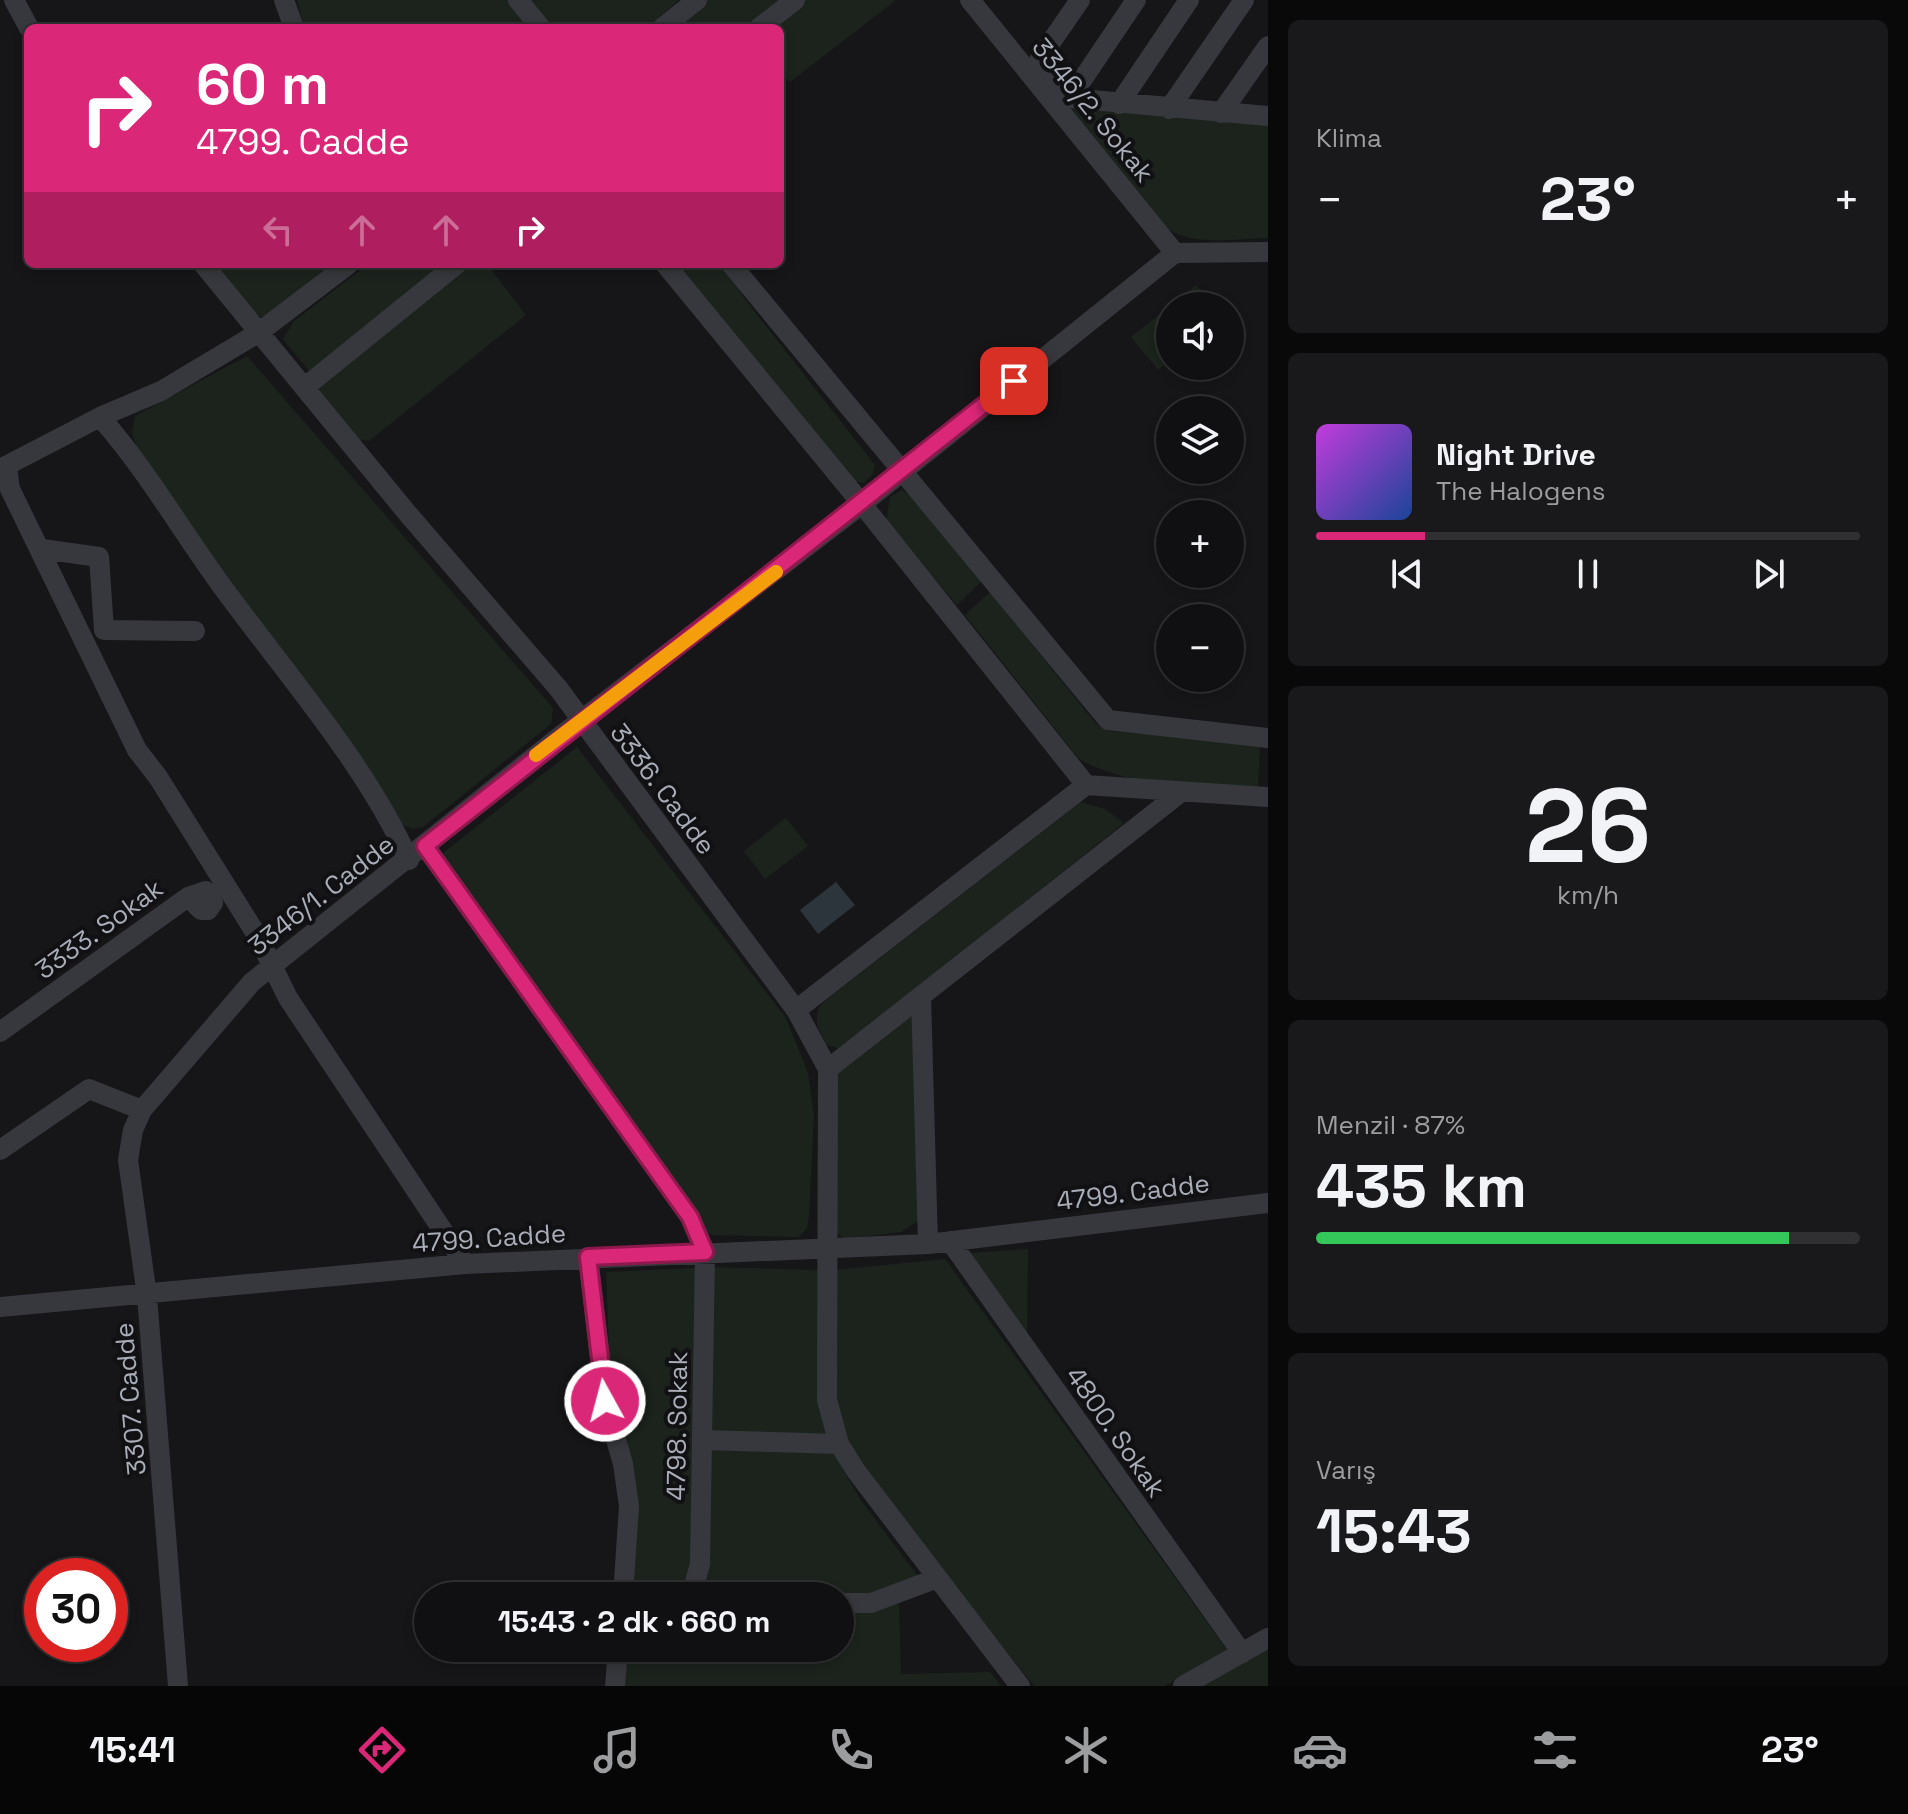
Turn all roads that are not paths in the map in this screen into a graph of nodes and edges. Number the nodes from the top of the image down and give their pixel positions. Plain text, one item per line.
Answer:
1 (14, 0) edge
2 (284, 0) edge
3 (518, 0) edge
4 (697, 0) edge
5 (795, 0) edge
6 (970, 0) edge
7 (1080, 0) edge
8 (1136, 0) edge
9 (1189, 0) edge
10 (1244, 0) edge
11 (27, 24) edge
12 (293, 24) edge
13 (538, 24) edge
14 (667, 24) edge
15 (764, 24) edge
16 (1268, 46) edge
17 (1070, 98) junction
18 (1119, 104) junction
19 (1169, 109) junction
20 (1221, 113) junction
21 (1268, 116) edge
22 (1268, 252) edge
23 (1175, 253) junction
24 (206, 268) edge
25 (344, 268) edge
26 (452, 268) edge
27 (668, 268) edge
28 (734, 268) edge
29 (258, 333) junction
30 (305, 387) junction
31 (100, 417) junction
32 (3, 468) edge
33 (900, 473) junction
34 (862, 504) junction
35 (42, 549) junction
36 (195, 631) dead end
37 (581, 722) junction
38 (1268, 738) edge
39 (1086, 785) junction
40 (1180, 793) junction
41 (1268, 797) edge
42 (425, 846) junction
43 (409, 860) junction
44 (188, 897) dead end
45 (272, 966) junction
46 (921, 996) junction
47 (796, 1010) junction
48 (0, 1032) edge
49 (828, 1069) junction
50 (142, 1110) junction
51 (0, 1150) edge
52 (1268, 1203) edge
53 (950, 1241) junction
54 (928, 1244) junction
55 (826, 1250) junction
56 (705, 1252) junction
57 (588, 1257) junction
58 (465, 1264) junction
59 (147, 1296) junction
60 (0, 1307) edge
61 (704, 1440) junction
62 (839, 1444) junction
63 (935, 1579) junction
64 (624, 1582) edge
65 (695, 1582) edge
66 (854, 1603) edge
67 (1268, 1638) edge
68 (1242, 1653) junction
69 (617, 1662) edge
70 (178, 1686) edge
71 (615, 1686) edge
72 (1020, 1686) edge
73 (1183, 1686) edge

1 - 11 street
2 - 12 street
3 - 13 street
4 - 14 street
5 - 15 street
6 - 23 street, 3346/2. Sokak
7 - 17 street
8 - 17 street
9 - 18 street
10 - 19 street
16 - 20 street
17 - 18 street
18 - 19 street
19 - 20 street
20 - 21 street
22 - 23 street
23 - 33 street, 3346/1. Cadde
24 - 29 street, 3336. Cadde
25 - 29 street
26 - 30 street
27 - 34 street
28 - 33 street
29 - 30 street, 3336. Cadde
29 - 31 street
30 - 37 street, 3336. Cadde
31 - 32 street
31 - 43 street
32 - 35 street
33 - 34 street, 3346/1. Cadde
33 - 38 street
34 - 37 street, 3346/1. Cadde
34 - 39 street
35 - 36 street
35 - 45 street
37 - 42 street, 3346/1. Cadde
37 - 47 street, 3336. Cadde
39 - 40 street
39 - 47 street
40 - 41 street
40 - 46 street
42 - 43 street, 3346/1. Cadde
42 - 56 street
43 - 45 street, 3346/1. Cadde
44 - 48 street, 3333. Sokak
45 - 50 street, 3346/1. Cadde
45 - 58 street
46 - 49 street
46 - 54 street
47 - 49 street, 3336. Cadde
49 - 55 street, 3336. Cadde
50 - 51 street
50 - 59 street, 3307. Cadde
52 - 53 street, 4799. Cadde
53 - 54 street, 4799. Cadde
53 - 68 street, 4800. Sokak
54 - 55 street, 4799. Cadde
55 - 56 street, 4799. Cadde
55 - 62 street, 3336. Cadde
56 - 57 street, 4799. Cadde
56 - 61 street, 4798. Sokak
57 - 58 street, 4799. Cadde
57 - 64 street
58 - 59 street, 4799. Cadde
59 - 60 street, 4799. Cadde
59 - 70 street, 3307. Cadde
61 - 62 street
61 - 65 street, 4798. Sokak
62 - 63 street
63 - 66 street
63 - 72 street
67 - 68 street
68 - 73 street
69 - 71 street

